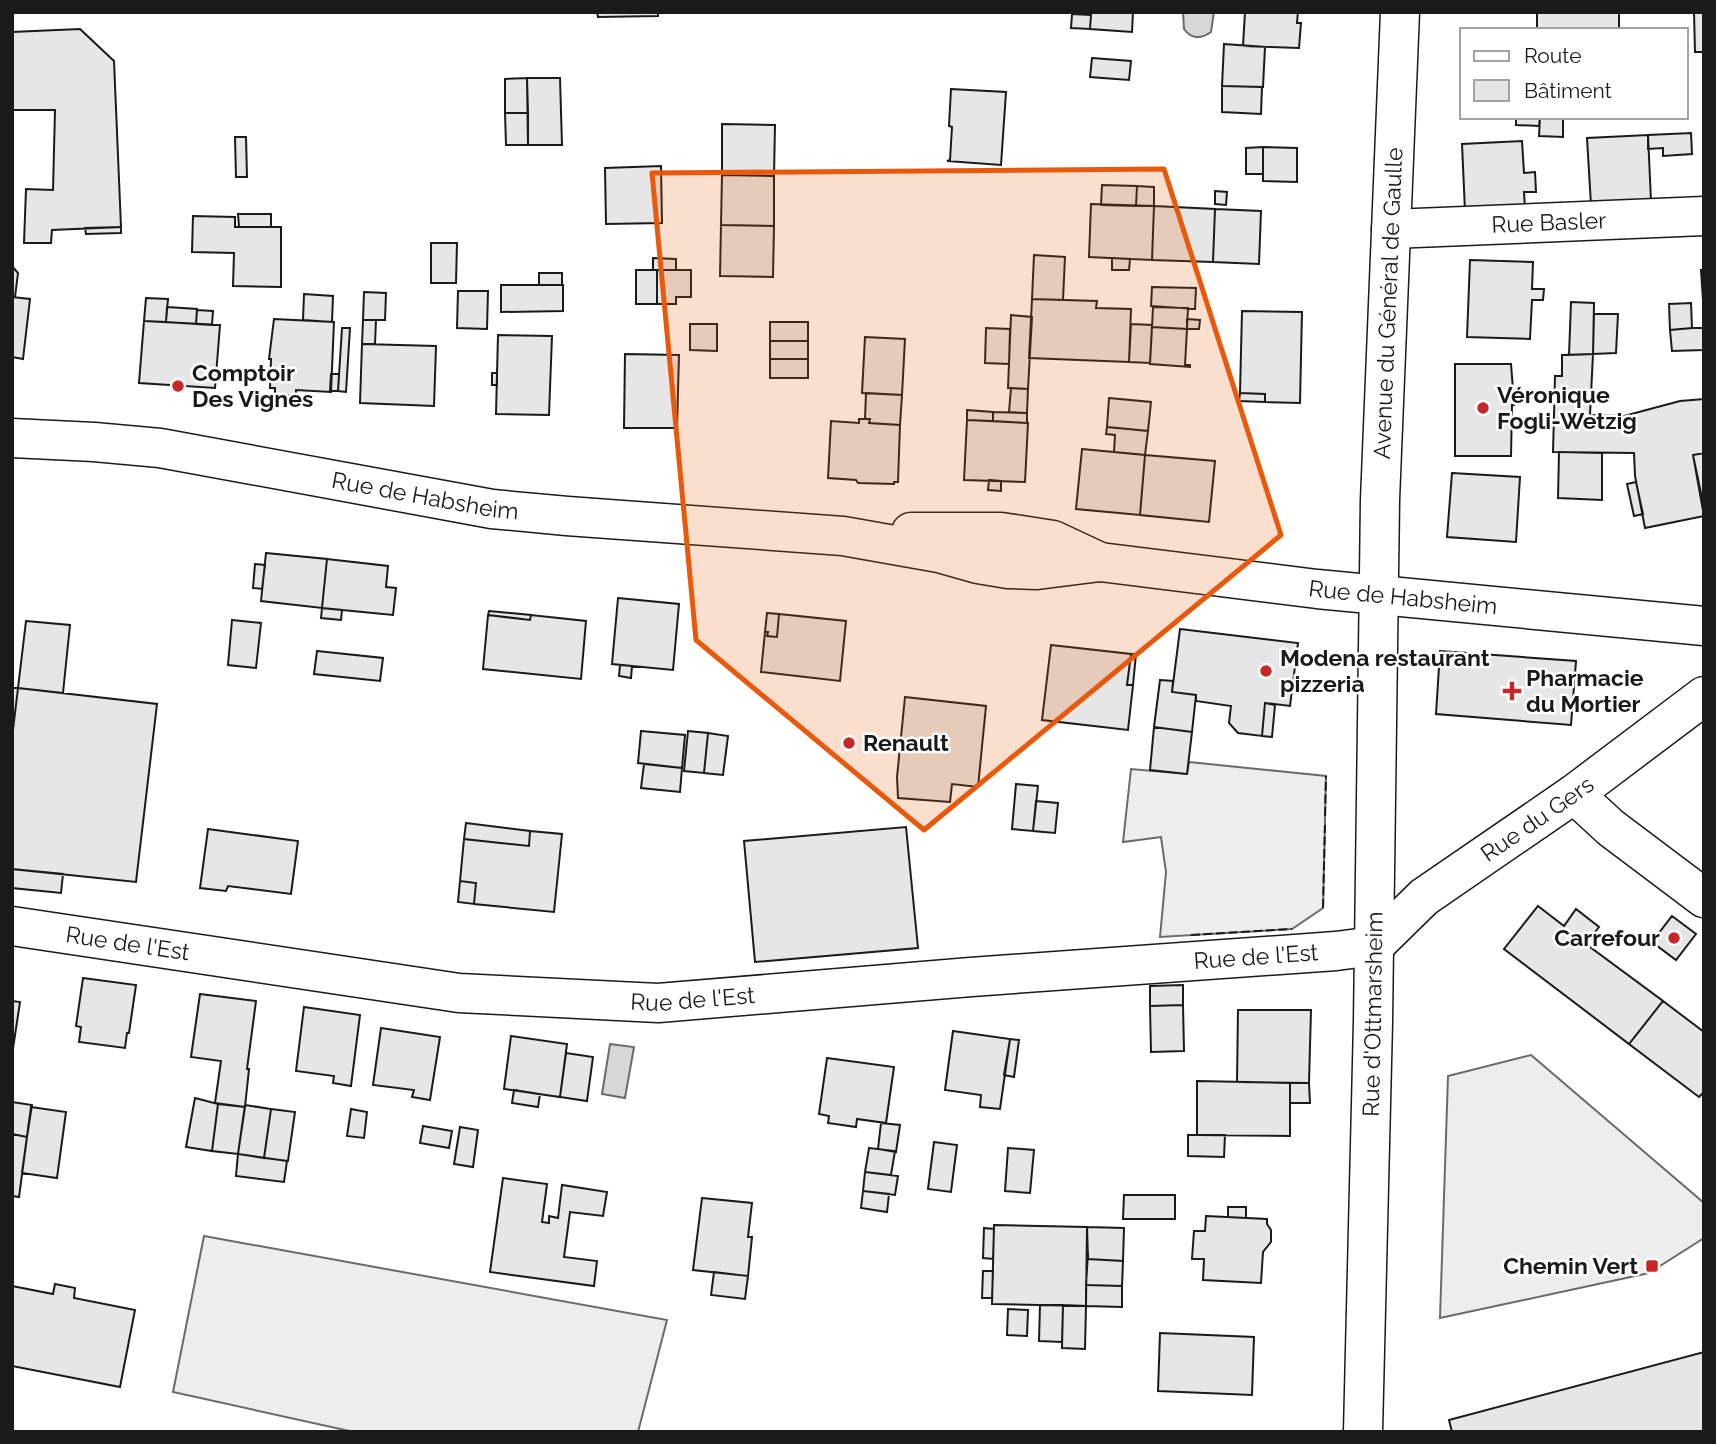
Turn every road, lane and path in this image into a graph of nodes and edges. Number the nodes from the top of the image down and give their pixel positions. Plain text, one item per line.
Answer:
1 (1400, 12) edge
2 (1704, 216) edge
3 (1391, 229) junction
4 (12, 438) edge
5 (1378, 595) junction
6 (1704, 626) edge
7 (1704, 696) edge
8 (1574, 794) junction
9 (1704, 898) edge
10 (12, 926) edge
11 (1374, 946) junction
12 (1363, 1432) edge

1 - 3 main road, Avenue du Général de Gaulle
2 - 3 main road, Rue Basler
3 - 5 main road, Avenue du Général de Gaulle
4 - 5 main road, Rue de Habsheim
5 - 6 main road, Rue de Habsheim
5 - 11 main road, Rue d'Ottmarsheim
7 - 8 main road, Rue du Gers
8 - 9 main road
8 - 11 main road, Rue du Gers
10 - 11 main road, Rue de l'Est
11 - 12 main road, Rue d'Ottmarsheim

